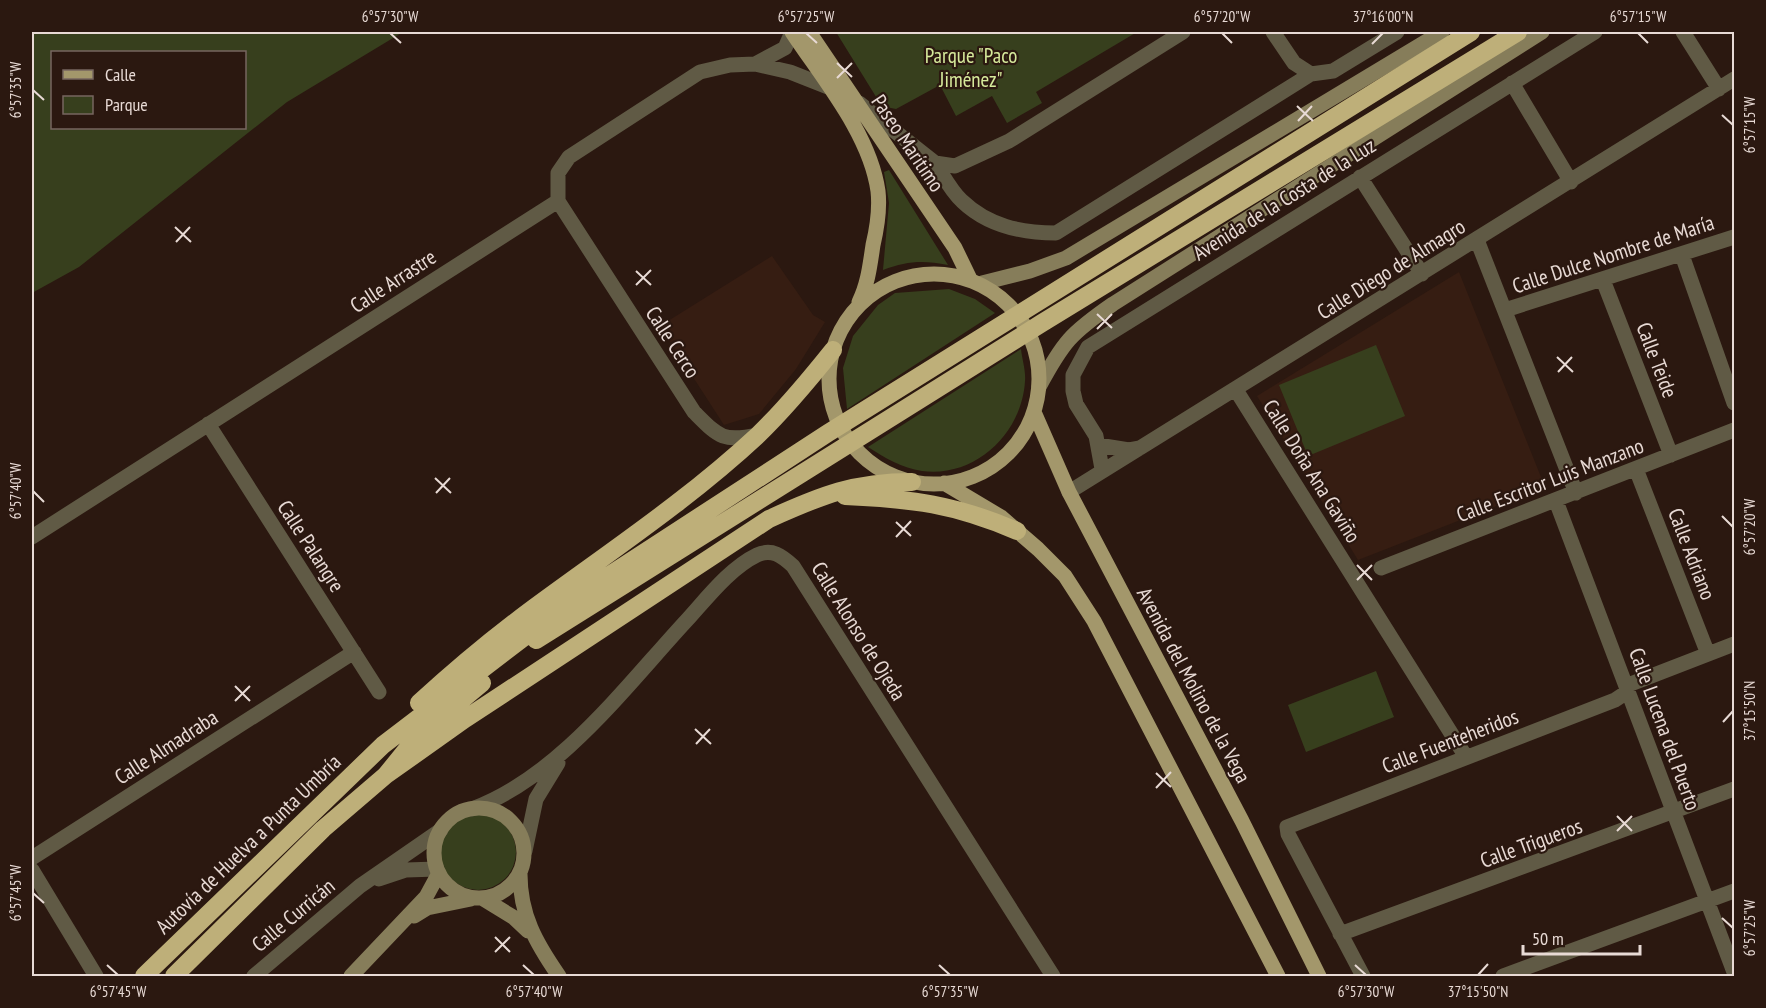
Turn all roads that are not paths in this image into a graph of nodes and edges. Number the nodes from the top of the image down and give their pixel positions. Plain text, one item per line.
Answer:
1 (792, 32) edge
2 (809, 32) edge
3 (1183, 32) edge
4 (1274, 32) edge
5 (1397, 32) edge
6 (1442, 32) edge
7 (1471, 32) edge
8 (1518, 32) edge
9 (1542, 32) edge
10 (1595, 32) edge
11 (1683, 32) edge
12 (754, 64) junction
13 (1311, 74) junction
14 (1734, 80) edge
15 (1512, 83) junction
16 (828, 87) junction
17 (1719, 89) junction
18 (854, 99) junction
19 (935, 163) junction
20 (1360, 177) junction
21 (1571, 182) junction
22 (558, 201) junction
23 (1734, 237) edge
24 (1477, 240) junction
25 (1682, 255) junction
26 (1422, 274) junction
27 (1603, 280) junction
28 (976, 281) junction
29 (856, 308) junction
30 (1505, 310) junction
31 (833, 350) junction
32 (1039, 387) junction
33 (1236, 390) junction
34 (1734, 403) edge
35 (1034, 412) junction
36 (208, 424) junction
37 (1734, 430) edge
38 (758, 435) junction
39 (1098, 445) junction
40 (1146, 446) junction
41 (1671, 455) junction
42 (1102, 469) junction
43 (1636, 469) junction
44 (912, 482) junction
45 (944, 483) junction
46 (1069, 492) junction
47 (1576, 493) junction
48 (822, 495) junction
49 (1556, 501) junction
50 (1017, 531) junction
51 (32, 537) edge
52 (1381, 568) dead end
53 (1734, 644) edge
54 (354, 652) junction
55 (1708, 654) junction
56 (1627, 689) junction
57 (379, 692) dead end
58 (572, 743) junction
59 (383, 745) junction
60 (1466, 757) junction
61 (386, 775) junction
62 (1734, 789) edge
63 (472, 809) junction
64 (1673, 813) junction
65 (441, 830) junction
66 (525, 851) junction
67 (32, 858) edge
68 (32, 870) edge
69 (438, 871) junction
70 (520, 874) junction
71 (360, 886) junction
72 (1734, 891) edge
73 (479, 898) junction
74 (1707, 902) junction
75 (397, 928) junction
76 (530, 933) junction
77 (1340, 934) junction
78 (1734, 972) edge
79 (96, 976) edge
80 (144, 976) edge
81 (174, 976) edge
82 (254, 976) edge
83 (351, 976) edge
84 (558, 976) edge
85 (1053, 976) edge
86 (1278, 976) edge
87 (1319, 976) edge
88 (1363, 976) edge
89 (1503, 976) edge

1 - 12 street
1 - 16 main road, Paseo Marítimo
2 - 18 main road, Paseo Marítimo
3 - 19 street
4 - 13 street
5 - 13 street
6 - 28 main road
7 - 59 highway
8 - 61 highway
9 - 32 main road
10 - 15 street, Avenida de la Costa de la Luz
11 - 17 street
12 - 16 street
12 - 22 street
13 - 19 street
14 - 17 street, Calle Diego de Almagro
15 - 20 street, Avenida de la Costa de la Luz
15 - 21 street
16 - 29 main road, Paseo Marítimo
17 - 21 street, Calle Diego de Almagro
18 - 19 street
18 - 28 main road, Paseo Marítimo
20 - 26 street
20 - 39 street, Avenida de la Costa de la Luz
21 - 24 street, Calle Diego de Almagro
22 - 36 street, Calle Arrastre
22 - 38 street, Calle Cerco
23 - 25 street, Calle Dulce Nombre de María
24 - 26 street, Calle Diego de Almagro
24 - 30 street
25 - 27 street, Calle Dulce Nombre de María
25 - 34 street
26 - 33 street, Calle Diego de Almagro
27 - 30 street, Calle Dulce Nombre de María
27 - 41 street, Calle Teide
28 - 29 main road
28 - 32 main road
29 - 31 main road
30 - 47 street
31 - 38 highway
31 - 44 main road
32 - 35 main road
33 - 40 street, Calle Diego de Almagro
33 - 60 street, Calle Doña Ana Gaviño
35 - 45 main road
35 - 46 main road, Avenida del Molino de la Vega
36 - 51 street, Calle Arrastre
36 - 54 street, Calle Palangre
37 - 41 street, Calle Escritor Luis Manzano
38 - 59 highway
39 - 40 street
39 - 42 street, Avenida de la Costa de la Luz
40 - 42 street, Calle Diego de Almagro
41 - 43 street, Calle Escritor Luis Manzano
42 - 46 street, Calle Diego de Almagro
43 - 47 street, Calle Escritor Luis Manzano
43 - 55 street, Calle Adriano
44 - 45 main road
44 - 48 highway
45 - 50 main road
46 - 87 main road, Avenida del Molino de la Vega
47 - 49 street, Calle Escritor Luis Manzano
48 - 50 highway
48 - 61 highway
49 - 52 street, Calle Escritor Luis Manzano
49 - 56 street, Calle Lucena del Puerto
50 - 86 main road
53 - 55 street, Calle Fuenteheridos
54 - 57 street, Calle Palangre
54 - 67 street, Calle Almadraba
55 - 56 street, Calle Fuenteheridos
56 - 60 street, Calle Fuenteheridos
56 - 64 street, Calle Lucena del Puerto
58 - 63 street, Calle Alonso de Ojeda
58 - 66 street, Calle Alonso de Ojeda
58 - 85 street, Calle Alonso de Ojeda
59 - 80 highway, Autovía de Huelva a Punta Umbría
60 - 77 street, Calle Fuenteheridos
61 - 81 highway, Autovía de Huelva a Punta Umbría
62 - 64 street, Calle Trigueros
63 - 65 main road
63 - 66 main road
64 - 74 street, Calle Lucena del Puerto
64 - 77 street, Calle Trigueros
65 - 69 main road
65 - 71 street, Calle Curricán
66 - 70 main road
68 - 79 street
69 - 71 street, Calle Curricán
69 - 73 main road
69 - 75 main road
70 - 73 main road
70 - 76 main road
71 - 82 street, Calle Curricán
72 - 74 street
73 - 75 main road
73 - 76 main road
74 - 78 street, Calle Lucena del Puerto
74 - 89 street
75 - 83 main road
76 - 84 main road
77 - 88 street

